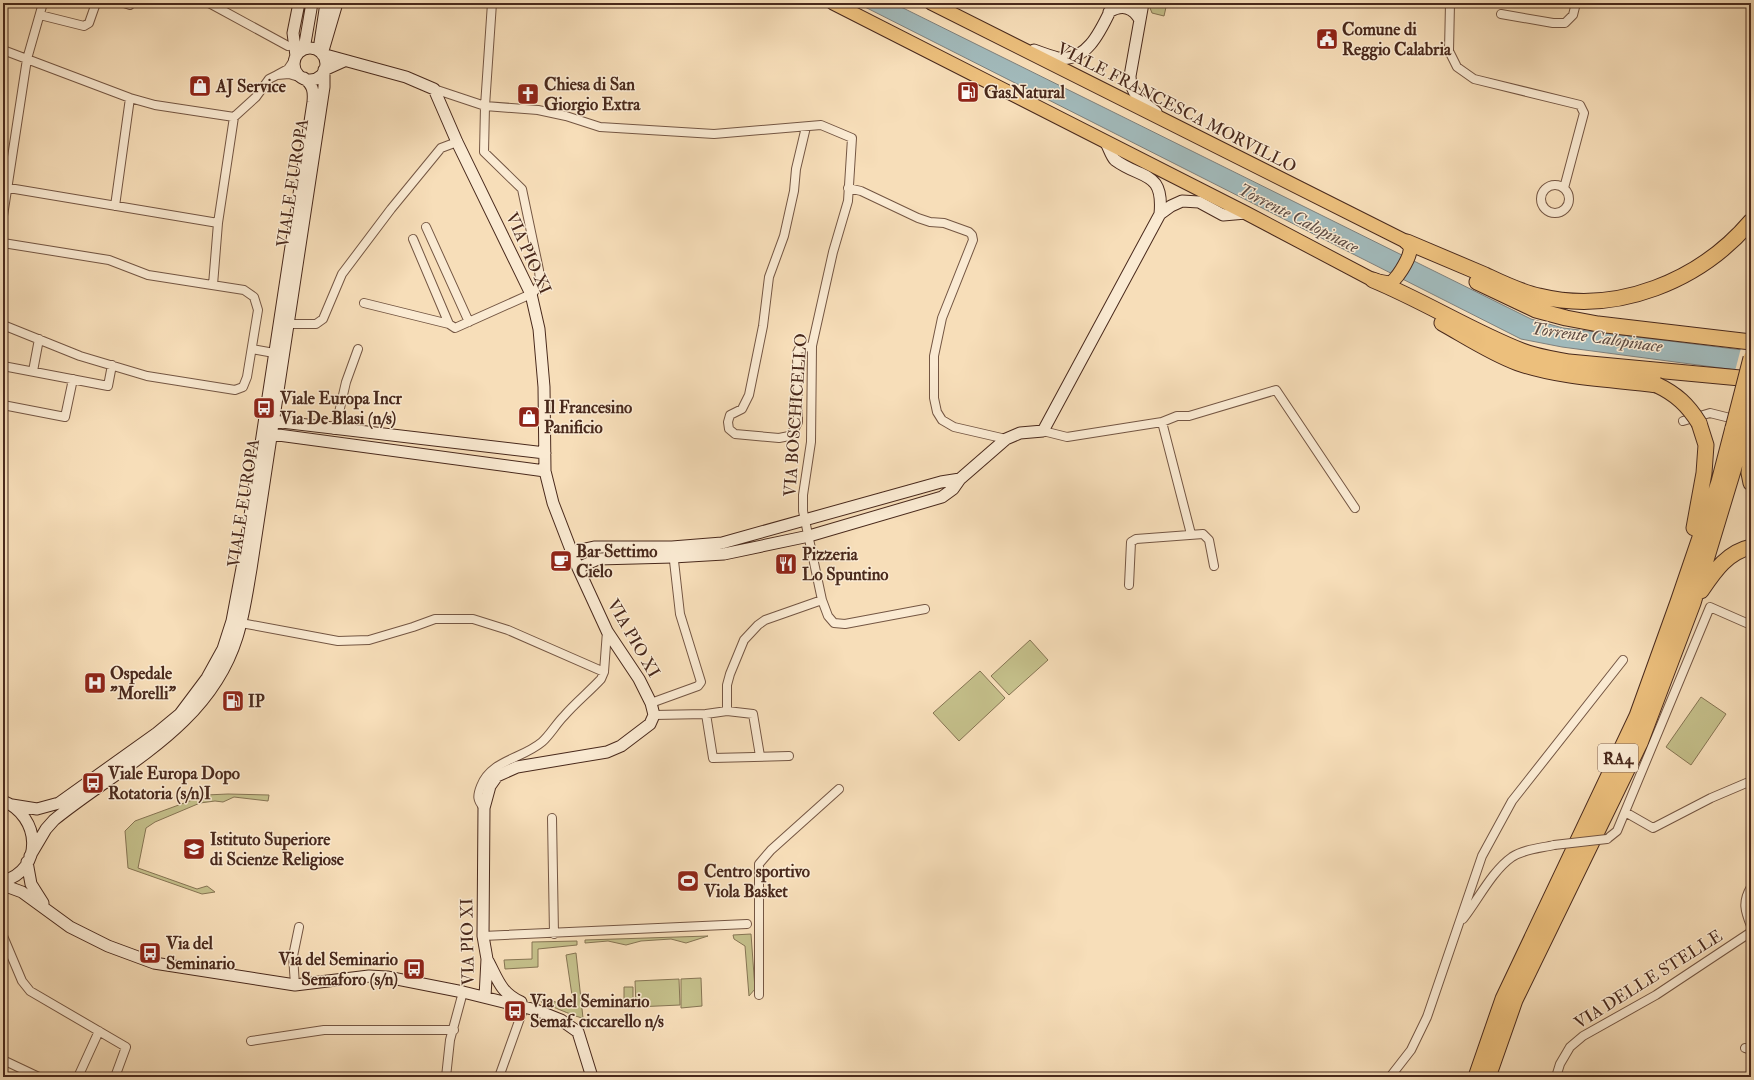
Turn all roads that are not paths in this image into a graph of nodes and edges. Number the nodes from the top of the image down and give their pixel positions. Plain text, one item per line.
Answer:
1 (43, 3) edge
2 (96, 3) edge
3 (209, 3) edge
4 (299, 3) edge
5 (312, 3) edge
6 (326, 3) edge
7 (337, 3) edge
8 (492, 3) edge
9 (833, 3) edge
10 (931, 3) edge
11 (1143, 3) edge
12 (1450, 3) edge
13 (1576, 3) edge
14 (1112, 8) edge
15 (1501, 14) dead end
16 (40, 15) junction
17 (1140, 20) junction
18 (1007, 42) junction
19 (3, 50) edge
20 (296, 52) junction
21 (321, 53) junction
22 (27, 59) junction
23 (344, 60) junction
24 (324, 70) junction
25 (277, 75) junction
26 (303, 78) junction
27 (434, 89) junction
28 (130, 98) junction
29 (486, 106) junction
30 (234, 117) junction
31 (1172, 125) junction
32 (806, 127) junction
33 (457, 142) junction
34 (1106, 143) junction
35 (5, 187) edge
36 (848, 188) junction
37 (1564, 188) dead end
38 (115, 206) junction
39 (1246, 213) junction
40 (1160, 214) junction
41 (3, 216) edge
42 (1751, 221) edge
43 (218, 223) junction
44 (426, 228) dead end
45 (413, 239) dead end
46 (3, 243) edge
47 (1408, 248) junction
48 (1373, 280) junction
49 (212, 285) junction
50 (531, 294) junction
51 (364, 303) dead end
52 (469, 322) junction
53 (288, 324) junction
54 (449, 324) junction
55 (3, 325) edge
56 (39, 339) junction
57 (1751, 342) edge
58 (812, 346) junction
59 (252, 349) junction
60 (358, 349) dead end
61 (274, 353) junction
62 (1751, 358) edge
63 (3, 366) edge
64 (112, 366) junction
65 (33, 371) junction
66 (73, 379) junction
67 (1751, 379) edge
68 (3, 405) edge
69 (1751, 409) edge
70 (273, 421) junction
71 (1683, 421) dead end
72 (1162, 422) junction
73 (1743, 427) edge
74 (335, 430) junction
75 (1043, 431) junction
76 (271, 434) junction
77 (1006, 439) junction
78 (545, 453) junction
79 (1751, 456) edge
80 (545, 471) junction
81 (960, 479) junction
82 (1751, 483) edge
83 (1355, 508) dead end
84 (806, 520) junction
85 (1191, 534) junction
86 (809, 536) junction
87 (1751, 547) edge
88 (571, 552) junction
89 (673, 552) junction
90 (1214, 566) dead end
91 (578, 568) junction
92 (1129, 585) dead end
93 (822, 600) junction
94 (1685, 603) junction
95 (925, 609) dead end
96 (241, 623) junction
97 (1751, 625) edge
98 (607, 631) junction
99 (1623, 660) dead end
100 (604, 672) junction
101 (651, 703) junction
102 (727, 711) junction
103 (706, 714) junction
104 (654, 715) junction
105 (760, 756) junction
106 (789, 756) dead end
107 (1751, 781) edge
108 (839, 789) dead end
109 (8, 803) edge
110 (484, 808) junction
111 (1625, 812) junction
112 (552, 818) dead end
113 (29, 859) junction
114 (3, 881) edge
115 (3, 885) edge
116 (1751, 888) edge
117 (47, 909) junction
118 (747, 924) dead end
119 (1458, 924) junction
120 (1751, 926) edge
121 (299, 927) dead end
122 (1751, 932) edge
123 (554, 934) junction
124 (3, 936) edge
125 (483, 936) junction
126 (488, 959) junction
127 (295, 985) junction
128 (463, 992) junction
129 (759, 995) dead end
130 (485, 997) junction
131 (524, 1007) junction
132 (536, 1010) junction
133 (454, 1030) junction
134 (99, 1031) junction
135 (251, 1041) dead end
136 (3, 1060) edge
137 (39, 1077) edge
138 (78, 1077) edge
139 (115, 1077) edge
140 (446, 1077) edge
141 (499, 1077) edge
142 (592, 1077) edge
143 (1390, 1077) edge
144 (1476, 1077) edge
145 (1488, 1077) edge
146 (1556, 1077) edge

1 - 16 street
2 - 16 street
3 - 20 street
4 - 20 street
5 - 20 street
6 - 21 street
7 - 21 street
8 - 29 street
9 - 34 main road
10 - 18 main road, VIALE FRANCESCA MORVILLO
11 - 17 street
12 - 37 street
13 - 15 street
14 - 17 street
14 - 18 street
16 - 22 street
17 - 31 street
18 - 31 main road, VIALE FRANCESCA MORVILLO
19 - 22 street
20 - 21 street
20 - 25 street
20 - 26 street
21 - 23 street
21 - 24 street
22 - 28 street
22 - 35 street
23 - 24 street
23 - 27 street
24 - 26 street
24 - 53 street, VIALE EUROPA
25 - 26 street
25 - 30 street
26 - 61 street, VIALE EUROPA
27 - 29 street
27 - 33 street, VIA PIO XI
28 - 30 street
28 - 38 street
29 - 32 street
29 - 50 street
30 - 43 street
31 - 47 main road, VIALE FRANCESCA MORVILLO
32 - 36 street
32 - 58 street
33 - 50 street, VIA PIO XI
33 - 53 street
34 - 39 main road
34 - 40 street
35 - 38 street
35 - 41 street
36 - 58 street, VIA BOSCHICELLO
36 - 77 street
38 - 43 street
39 - 40 street
39 - 48 main road
40 - 75 street
42 - 47 highway
43 - 49 street
44 - 52 street
45 - 54 street
46 - 49 street
47 - 48 main road
47 - 57 highway
48 - 67 highway
48 - 94 highway, bridge
49 - 59 street
50 - 52 street
50 - 78 street, VIA PIO XI
51 - 54 street
52 - 54 street
53 - 70 street, VIALE EUROPA
55 - 56 street
56 - 64 street
56 - 65 street
58 - 84 street, VIA BOSCHICELLO
59 - 61 street
59 - 64 street
60 - 74 street
61 - 109 street, VIALE EUROPA
62 - 73 highway, RA4, bridge
63 - 65 street
64 - 66 street
65 - 66 street
66 - 68 street
69 - 73 highway, RA4, bridge
70 - 74 street
70 - 76 street, VIALE EUROPA
71 - 73 street
72 - 75 street
72 - 83 street
72 - 85 street
73 - 94 highway, RA4
74 - 78 street
75 - 77 street
76 - 80 street
76 - 96 street, VIALE EUROPA
77 - 81 street
78 - 80 street, VIA PIO XI
79 - 82 highway
80 - 88 street, VIA PIO XI
81 - 84 street
81 - 86 street
84 - 86 street, VIA BOSCHICELLO
84 - 89 street
85 - 90 street
85 - 92 street
86 - 89 street
86 - 93 street, VIA BOSCHICELLO
87 - 94 highway
88 - 89 street
88 - 91 street, VIA PIO XI
89 - 91 street
89 - 101 street
91 - 98 street, VIA PIO XI
93 - 95 street, VIA BOSCHICELLO
93 - 102 street
94 - 144 highway, RA4
94 - 145 highway, RA4
96 - 100 street
96 - 113 street, VIALE EUROPA
97 - 111 street
98 - 100 street
98 - 101 street, VIA PIO XI
99 - 119 street
100 - 110 street
101 - 104 street, VIA PIO XI
102 - 103 street
102 - 105 street
103 - 104 street
103 - 105 street
104 - 110 street, VIA PIO XI
105 - 106 street
107 - 111 street
108 - 129 street
109 - 113 street
110 - 125 street, VIA PIO XI
111 - 119 street, bridge
112 - 123 street
113 - 114 street, VIALE EUROPA
113 - 117 street
115 - 117 street
116 - 120 street
117 - 127 street
118 - 123 street
119 - 143 street
121 - 127 street
122 - 146 street, VIA DELLE STELLE
123 - 125 street
124 - 134 street
125 - 126 street, VIA PIO XI
126 - 130 street, VIA PIO XI
126 - 132 street
127 - 128 street
128 - 130 street
128 - 133 street
130 - 131 street
131 - 132 street
131 - 141 street
132 - 142 street
133 - 135 street
133 - 140 street
134 - 138 street
134 - 139 street
136 - 137 street

